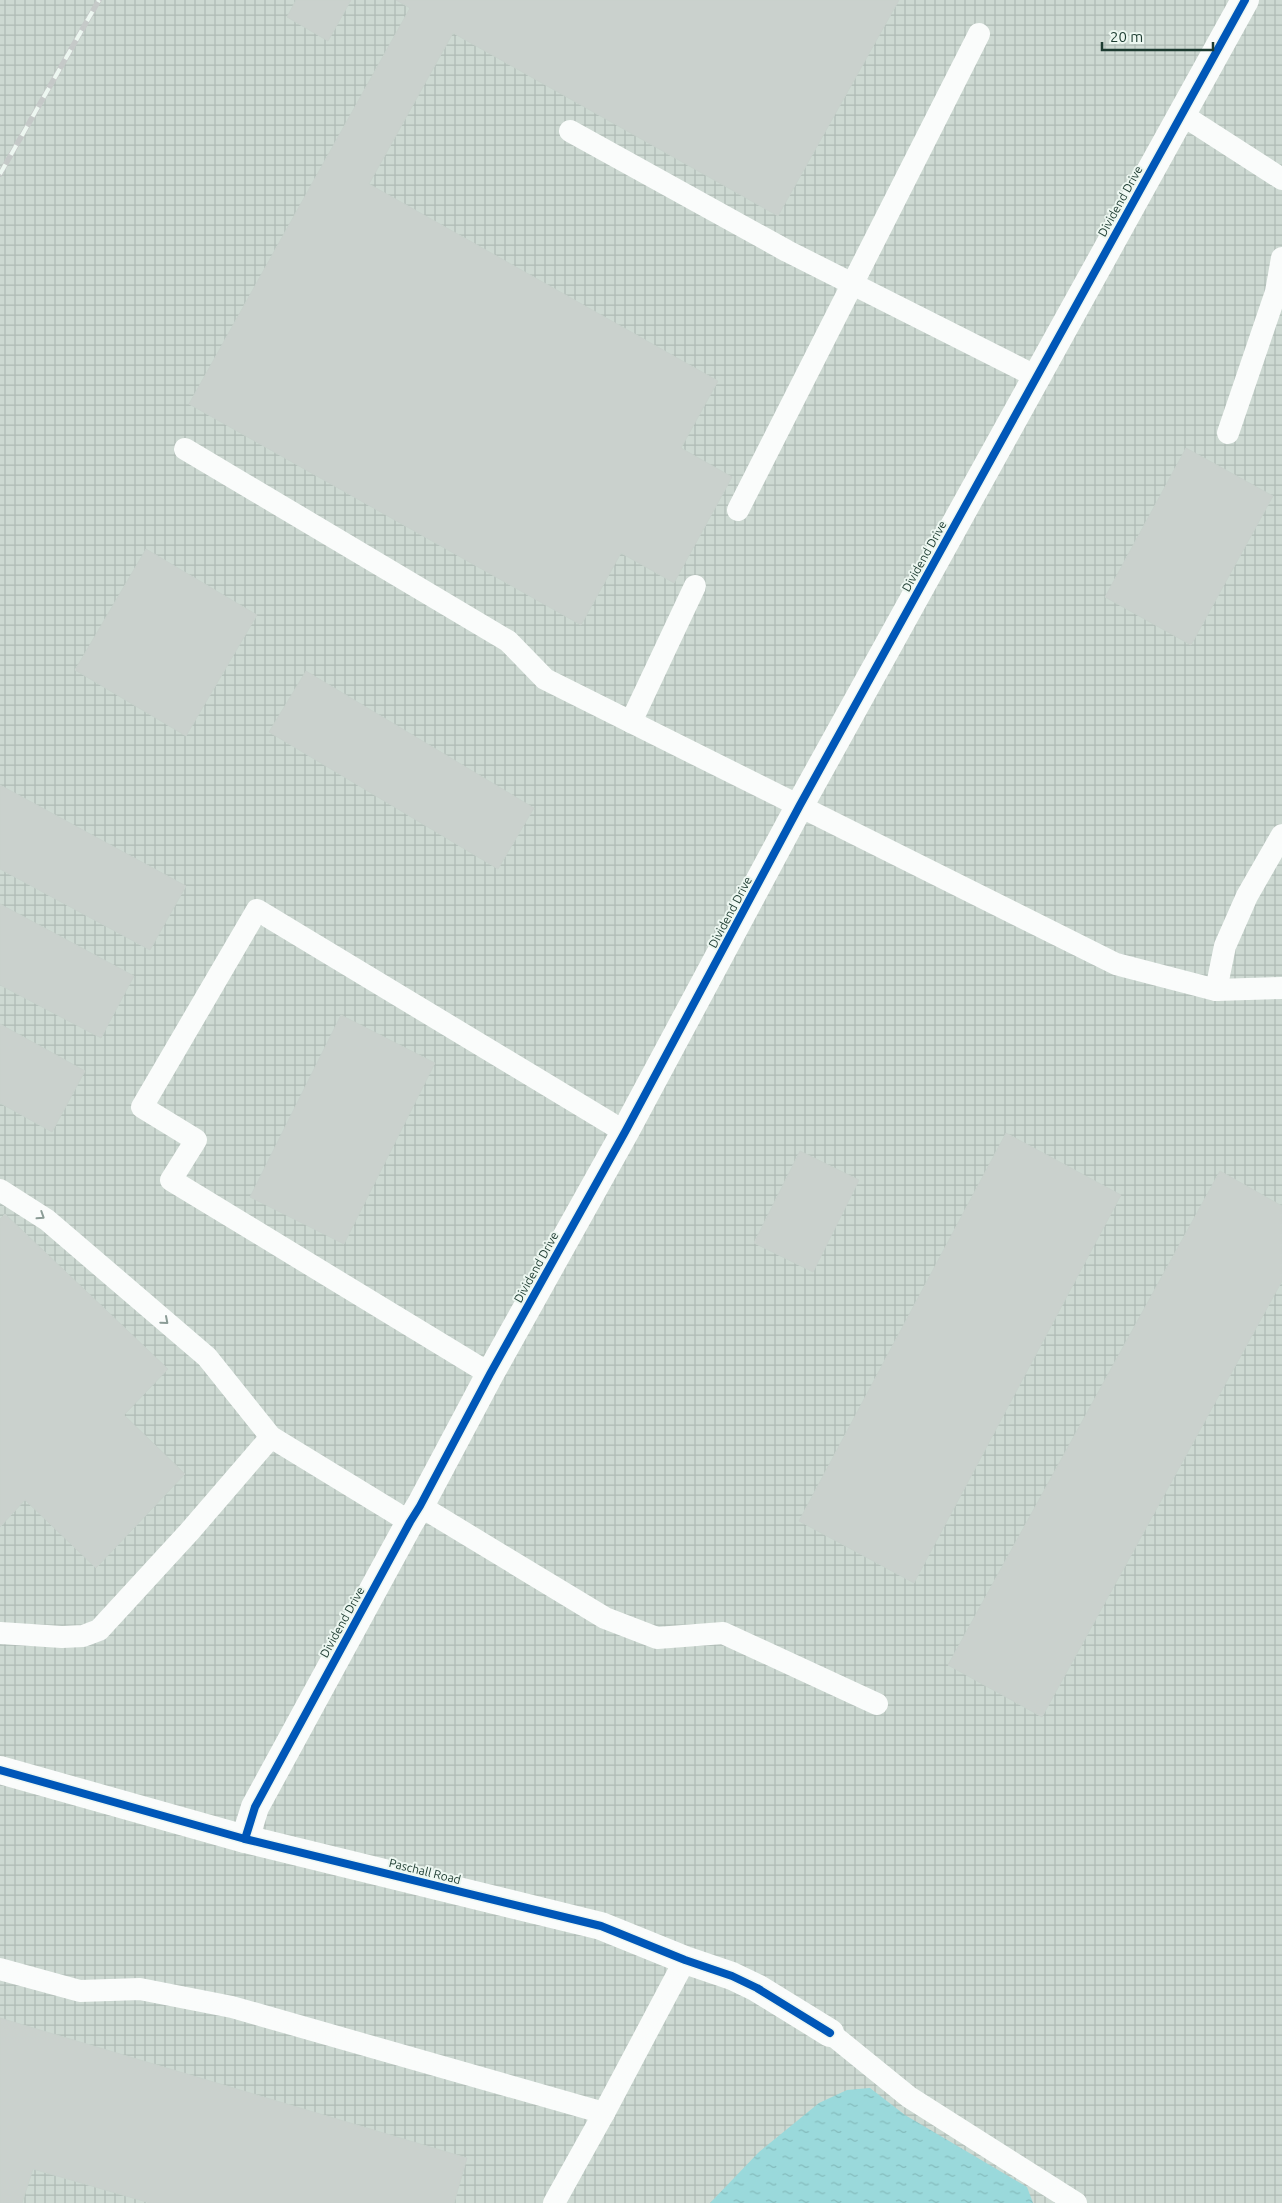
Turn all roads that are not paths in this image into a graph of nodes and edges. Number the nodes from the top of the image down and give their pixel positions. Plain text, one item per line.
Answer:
1 (1244, 0) edge
2 (979, 34) dead end
3 (1181, 114) junction
4 (570, 131) dead end
5 (1282, 180) edge
6 (1282, 258) edge
7 (853, 284) junction
8 (1035, 376) junction
9 (1228, 433) dead end
10 (185, 449) dead end
11 (738, 510) dead end
12 (695, 586) dead end
13 (631, 722) junction
14 (800, 805) junction
15 (1282, 835) edge
16 (1282, 988) edge
17 (1216, 990) junction
18 (625, 1132) junction
19 (0, 1190) edge
20 (490, 1374) junction
21 (271, 1437) junction
22 (415, 1514) junction
23 (0, 1633) edge
24 (877, 1704) dead end
25 (0, 1770) edge
26 (245, 1838) junction
27 (685, 1960) junction
28 (0, 1969) edge
29 (830, 2033) joint
30 (604, 2112) junction
31 (554, 2203) edge
32 (1076, 2203) edge

1 - 3 street, Dividend Drive
2 - 7 lane
3 - 5 lane
3 - 8 street, Dividend Drive
4 - 7 lane
6 - 9 lane
7 - 8 lane
7 - 11 lane
8 - 14 street, Dividend Drive
10 - 13 lane
12 - 13 lane
13 - 14 lane
14 - 17 lane
14 - 18 street, Dividend Drive
15 - 17 lane
16 - 17 lane
18 - 20 street, Dividend Drive
18 - 20 lane
19 -> 21 lane
20 - 22 street, Dividend Drive
21 - 22 lane
21 - 23 lane
22 - 24 lane
22 - 26 street, Dividend Drive
25 - 26 street, Paschall Road
26 - 27 street, Paschall Road
27 - 29 street, Paschall Road
27 - 30 lane
28 - 30 lane
29 - 32 lane
30 - 31 lane

